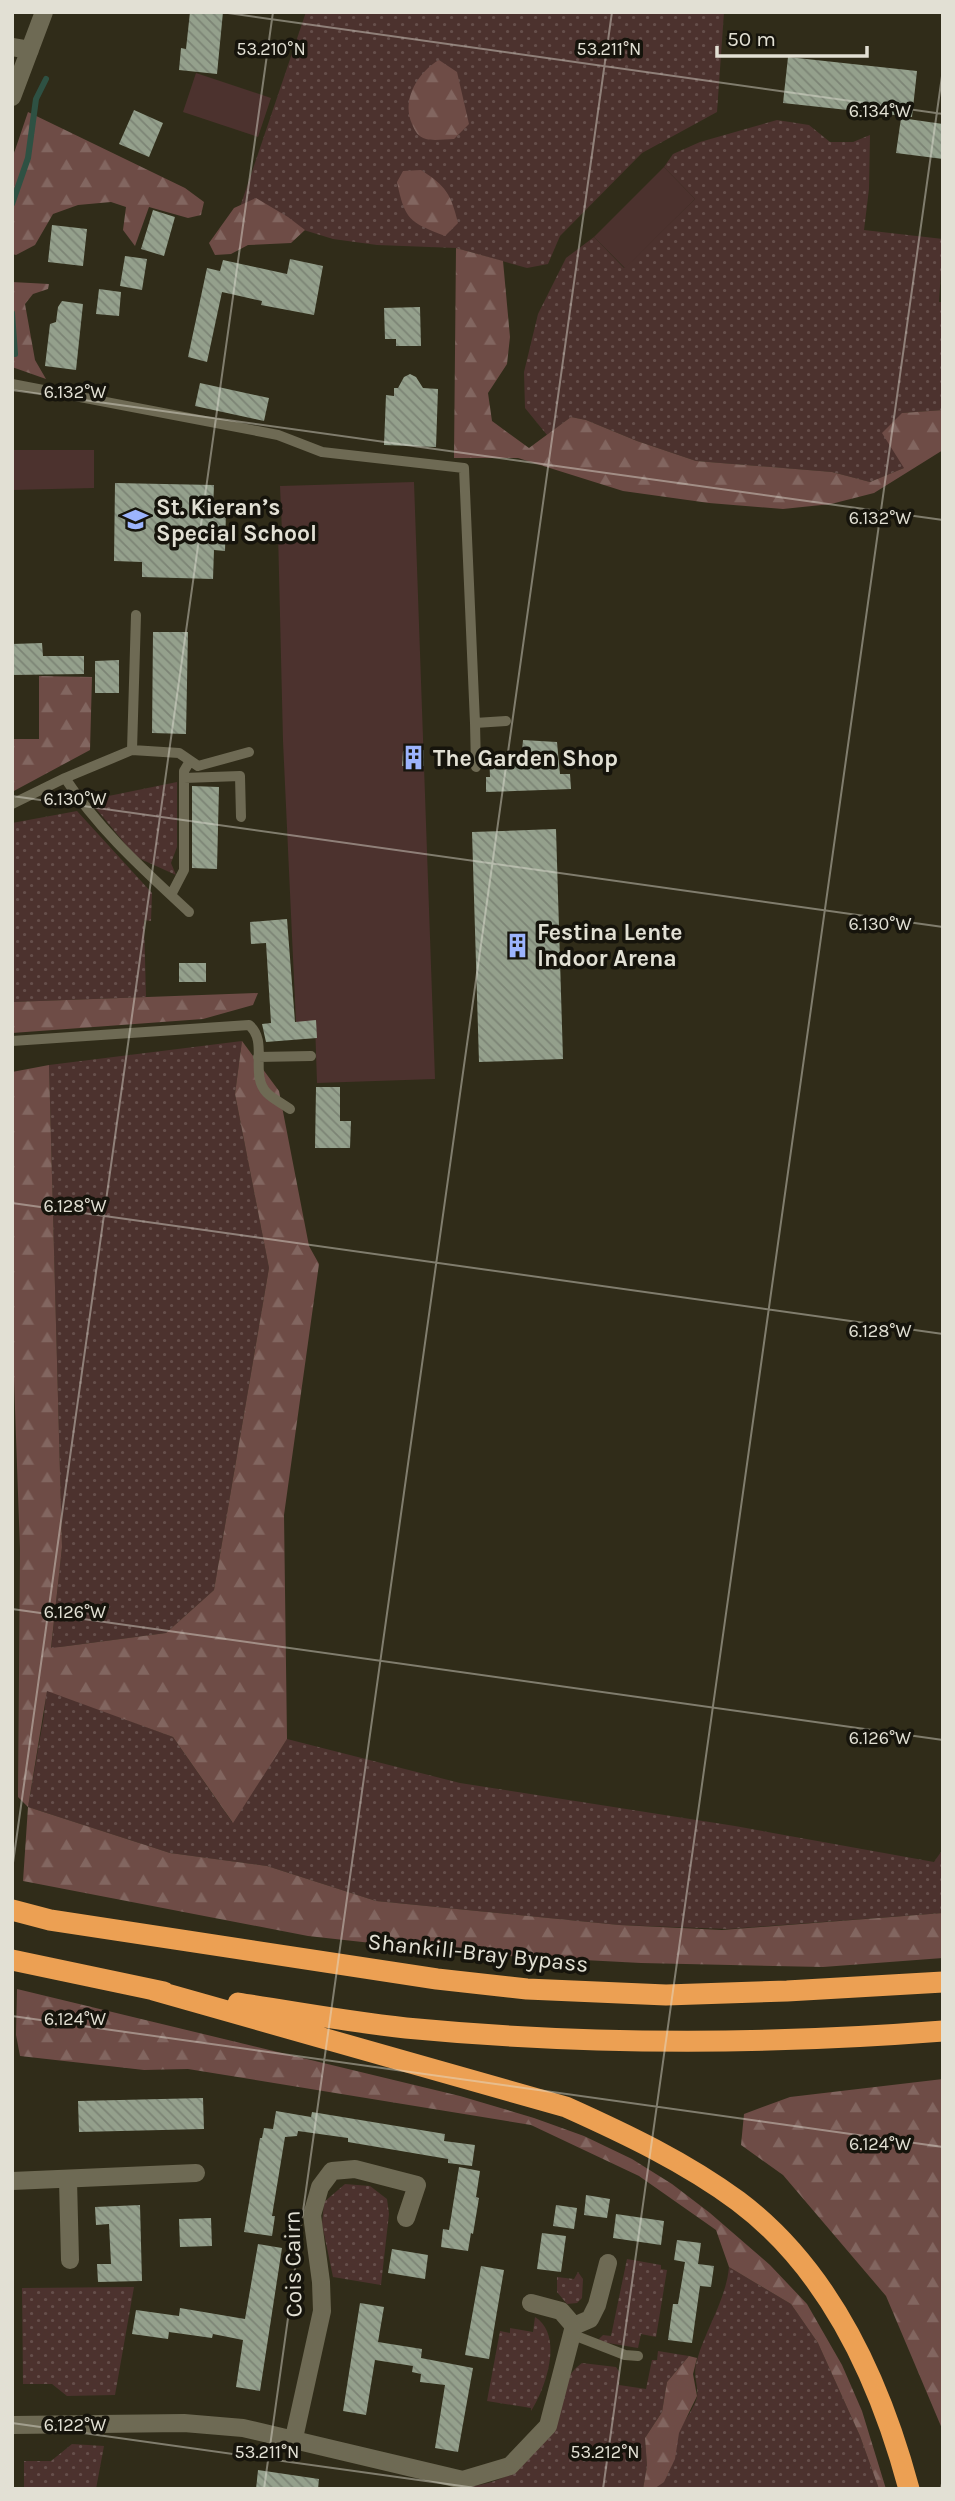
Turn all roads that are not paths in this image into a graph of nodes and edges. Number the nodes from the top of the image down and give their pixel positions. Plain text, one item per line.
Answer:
1 (44, 12) edge
2 (21, 49) edge
3 (12, 97) edge
4 (12, 384) edge
5 (136, 615) dead end
6 (506, 721) dead end
7 (475, 723) junction
8 (132, 750) junction
9 (249, 752) dead end
10 (190, 761) junction
11 (477, 767) dead end
12 (65, 778) junction
13 (184, 778) junction
14 (12, 804) edge
15 (241, 817) dead end
16 (171, 895) junction
17 (189, 912) dead end
18 (12, 1041) edge
19 (311, 1056) dead end
20 (258, 1057) junction
21 (290, 1109) dead end
22 (12, 1910) edge
23 (12, 1960) edge
24 (943, 1982) edge
25 (152, 1990) junction
26 (943, 2031) edge
27 (195, 2173) dead end
28 (68, 2179) junction
29 (12, 2181) edge
30 (406, 2218) dead end
31 (70, 2260) dead end
32 (608, 2263) dead end
33 (531, 2303) dead end
34 (573, 2330) junction
35 (638, 2356) dead end
36 (12, 2425) edge
37 (294, 2438) junction
38 (433, 2481) edge
39 (909, 2489) edge

1 - 2 street
2 - 3 street
4 - 7 lane
5 - 8 lane
6 - 7 lane
7 - 11 lane
8 - 10 lane
8 - 12 lane
9 - 10 lane
10 - 13 lane
12 - 14 lane
12 - 16 lane
13 - 15 lane
13 - 16 lane
16 - 17 lane
18 - 20 lane
19 - 20 lane
20 - 21 lane
22 - 24 highway, Shankill-Bray Bypass
23 - 25 highway
25 - 26 highway
25 - 39 highway
27 - 28 street
28 - 29 street
28 - 31 street
30 - 37 street, Cois Cairn
32 - 34 street
33 - 34 street
34 - 35 lane
34 - 38 street
36 - 37 street
37 - 38 street

